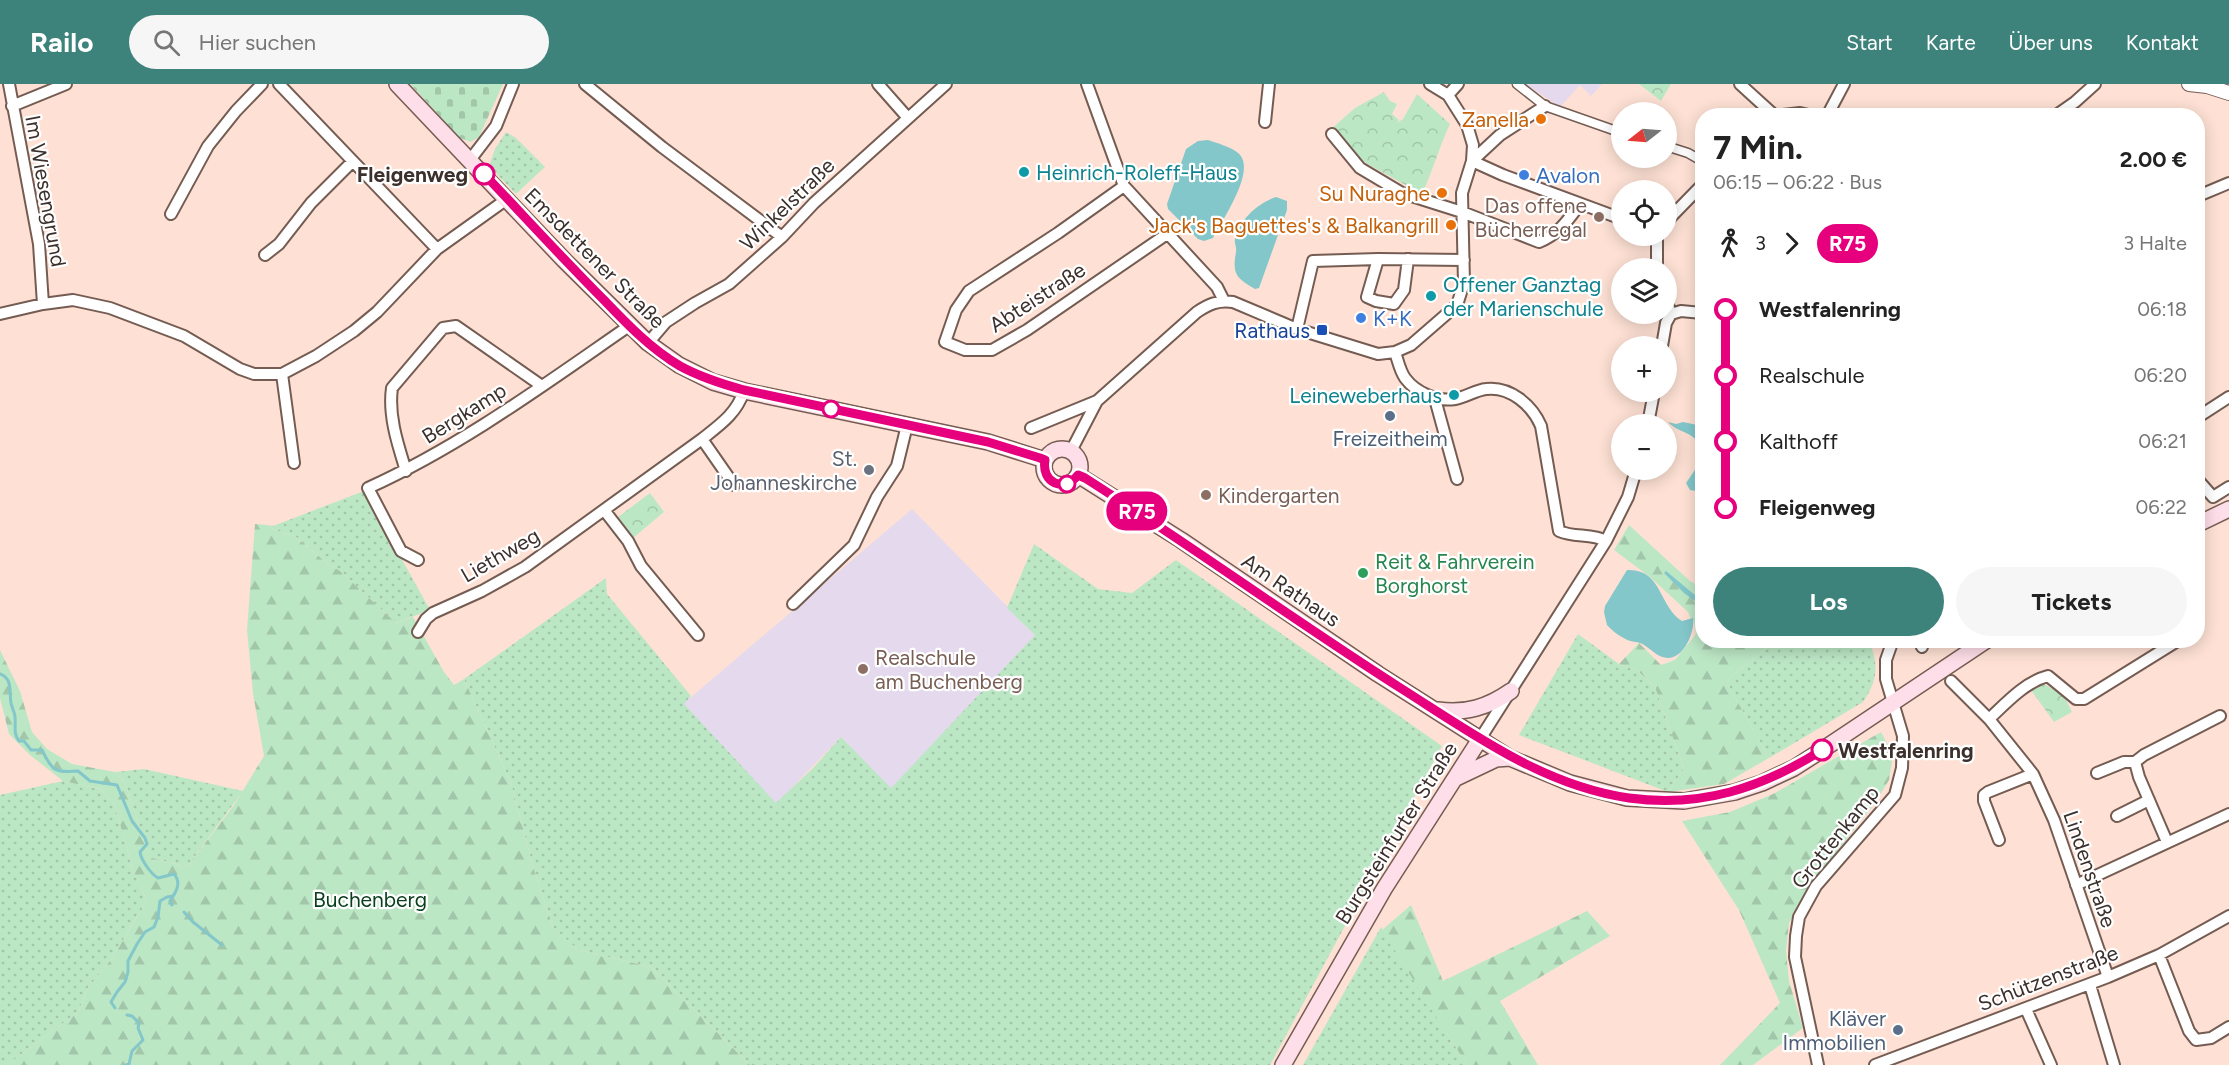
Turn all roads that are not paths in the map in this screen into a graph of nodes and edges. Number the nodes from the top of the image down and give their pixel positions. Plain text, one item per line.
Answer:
1 (9, 84) edge
2 (66, 84) edge
3 (262, 84) edge
4 (279, 84) edge
5 (397, 84) edge
6 (513, 84) edge
7 (585, 84) edge
8 (878, 84) edge
9 (946, 84) edge
10 (1086, 84) edge
11 (1269, 84) edge
12 (1430, 84) edge
13 (1458, 84) edge
14 (1517, 84) edge
15 (1740, 84) edge
16 (1844, 84) edge
17 (2095, 84) edge
18 (2188, 84) edge
19 (2229, 93) edge
20 (1448, 95) junction
21 (12, 106) junction
22 (1545, 106) junction
23 (1766, 108) edge
24 (1831, 108) edge
25 (2066, 108) edge
26 (908, 118) junction
27 (1265, 122) dead end
28 (1611, 130) edge
29 (1332, 134) dead end
30 (1677, 150) edge
31 (1695, 157) edge
32 (470, 160) junction
33 (1472, 161) junction
34 (352, 162) junction
35 (2229, 183) edge
36 (1124, 186) junction
37 (1695, 192) edge
38 (2205, 193) edge
39 (507, 199) junction
40 (1580, 204) junction
41 (1677, 211) edge
42 (1461, 212) junction
43 (171, 214) dead end
44 (1611, 215) edge
45 (1167, 234) junction
46 (782, 237) junction
47 (437, 249) junction
48 (265, 255) dead end
49 (1378, 259) junction
50 (1408, 259) junction
51 (1464, 260) junction
52 (1224, 301) junction
53 (44, 304) junction
54 (1677, 312) edge
55 (1695, 312) edge
56 (0, 314) edge
57 (629, 326) junction
58 (1297, 329) junction
59 (648, 343) junction
60 (1395, 352) junction
61 (282, 374) junction
62 (542, 387) junction
63 (744, 390) junction
64 (2229, 397) edge
65 (1435, 399) junction
66 (1097, 402) junction
67 (2205, 412) edge
68 (907, 425) junction
69 (1031, 428) dead end
70 (702, 439) junction
71 (1071, 451) junction
72 (1045, 460) junction
73 (294, 462) dead end
74 (406, 471) junction
75 (1078, 475) junction
76 (1457, 478) dead end
77 (1633, 480) edge
78 (734, 484) dead end
79 (2229, 487) edge
80 (2205, 488) edge
81 (2229, 509) edge
82 (604, 510) junction
83 (2205, 521) edge
84 (1606, 541) junction
85 (418, 560) dead end
86 (793, 604) dead end
87 (418, 632) dead end
88 (698, 635) dead end
89 (1890, 648) edge
90 (1976, 648) edge
91 (2167, 648) edge
92 (1951, 681) dead end
93 (1511, 691) junction
94 (1893, 703) junction
95 (1435, 710) junction
96 (2220, 716) dead end
97 (1989, 718) junction
98 (1480, 739) junction
99 (1510, 758) junction
100 (2135, 762) junction
101 (2097, 773) dead end
102 (2033, 774) junction
103 (1456, 778) junction
104 (2149, 800) junction
105 (2229, 814) edge
106 (2117, 816) dead end
107 (1999, 840) dead end
108 (2167, 842) junction
109 (2076, 885) junction
110 (2229, 916) edge
111 (2159, 955) junction
112 (2108, 977) junction
113 (2090, 985) junction
114 (2026, 1009) junction
115 (2229, 1027) edge
116 (1283, 1065) edge
117 (1818, 1065) edge
118 (1875, 1065) edge
119 (2051, 1065) edge
120 (2114, 1065) edge

1 - 21 street, Im Wiesengrund
2 - 21 street
3 - 43 street
4 - 34 street
5 - 32 main road, Emsdettener Straße
6 - 32 street
7 - 46 street
8 - 26 street
9 - 26 street, Winkelstraße
10 - 36 street
11 - 27 street
12 - 20 street
13 - 20 street
14 - 22 street
15 - 23 street
16 - 24 street
17 - 25 street
18 - 19 street
20 - 33 street
21 - 53 street, Im Wiesengrund
22 - 28 street
22 - 33 street
26 - 46 street, Winkelstraße
29 - 42 street
30 - 31 street
32 - 39 main road, Emsdettener Straße
33 - 40 street
33 - 42 street
34 - 47 street
34 - 48 street
35 - 38 street
36 - 45 street
36 - 45 street, Abteistraße
37 - 41 street
39 - 47 street
39 - 57 main road, Emsdettener Straße
40 - 42 street
40 - 44 street
42 - 51 street
45 - 52 street
46 - 59 street, Winkelstraße
47 - 61 street
49 - 50 street
49 - 50 street
49 - 58 street
50 - 51 street
51 - 60 street
52 - 58 street
52 - 66 street
53 - 56 street
53 - 61 street
54 - 55 street
57 - 59 main road, Emsdettener Straße
57 - 62 street, Bergkamp
58 - 60 street
59 - 63 main road, Emsdettener Straße
60 - 65 street
61 - 73 street
62 - 74 street, Bergkamp
62 - 74 street, Bergkamp
63 - 68 main road, Emsdettener Straße
63 - 70 street, Liethweg
64 - 67 street
65 - 76 street
65 - 84 street
66 - 69 street
66 - 71 street
68 - 72 main road, Emsdettener Straße
68 - 86 street
70 - 78 street
70 - 82 street, Liethweg
71 - 72 main road
71 - 75 main road
72 - 75 main road
74 - 85 street, Bergkamp
75 - 95 main road, Am Rathaus
77 - 84 street, Burgsteinfurter Straße
79 - 80 street
81 - 83 main road
82 - 87 street, Liethweg
82 - 88 street
84 - 93 street, Burgsteinfurter Straße
89 - 94 street, Grottenkamp
90 - 94 main road
91 - 97 street
92 - 97 street, Lindenstraße
93 - 95 main road
93 - 98 street, Burgsteinfurter Straße
94 - 99 main road
94 - 117 street, Grottenkamp
95 - 98 main road, Am Rathaus
96 - 100 street
97 - 102 street, Lindenstraße
98 - 99 main road
98 - 103 main road, Burgsteinfurter Straße
99 - 103 main road
100 - 101 street
100 - 104 street
102 - 107 street
102 - 109 street, Lindenstraße
103 - 116 main road, Burgsteinfurter Straße
104 - 106 street
104 - 108 street
105 - 108 street
108 - 109 street
109 - 112 street, Lindenstraße
110 - 111 street, Schützenstraße
111 - 112 street, Schützenstraße
111 - 115 street
112 - 113 street, Schützenstraße
113 - 114 street, Schützenstraße
113 - 120 street
114 - 118 street, Schützenstraße
114 - 119 street

